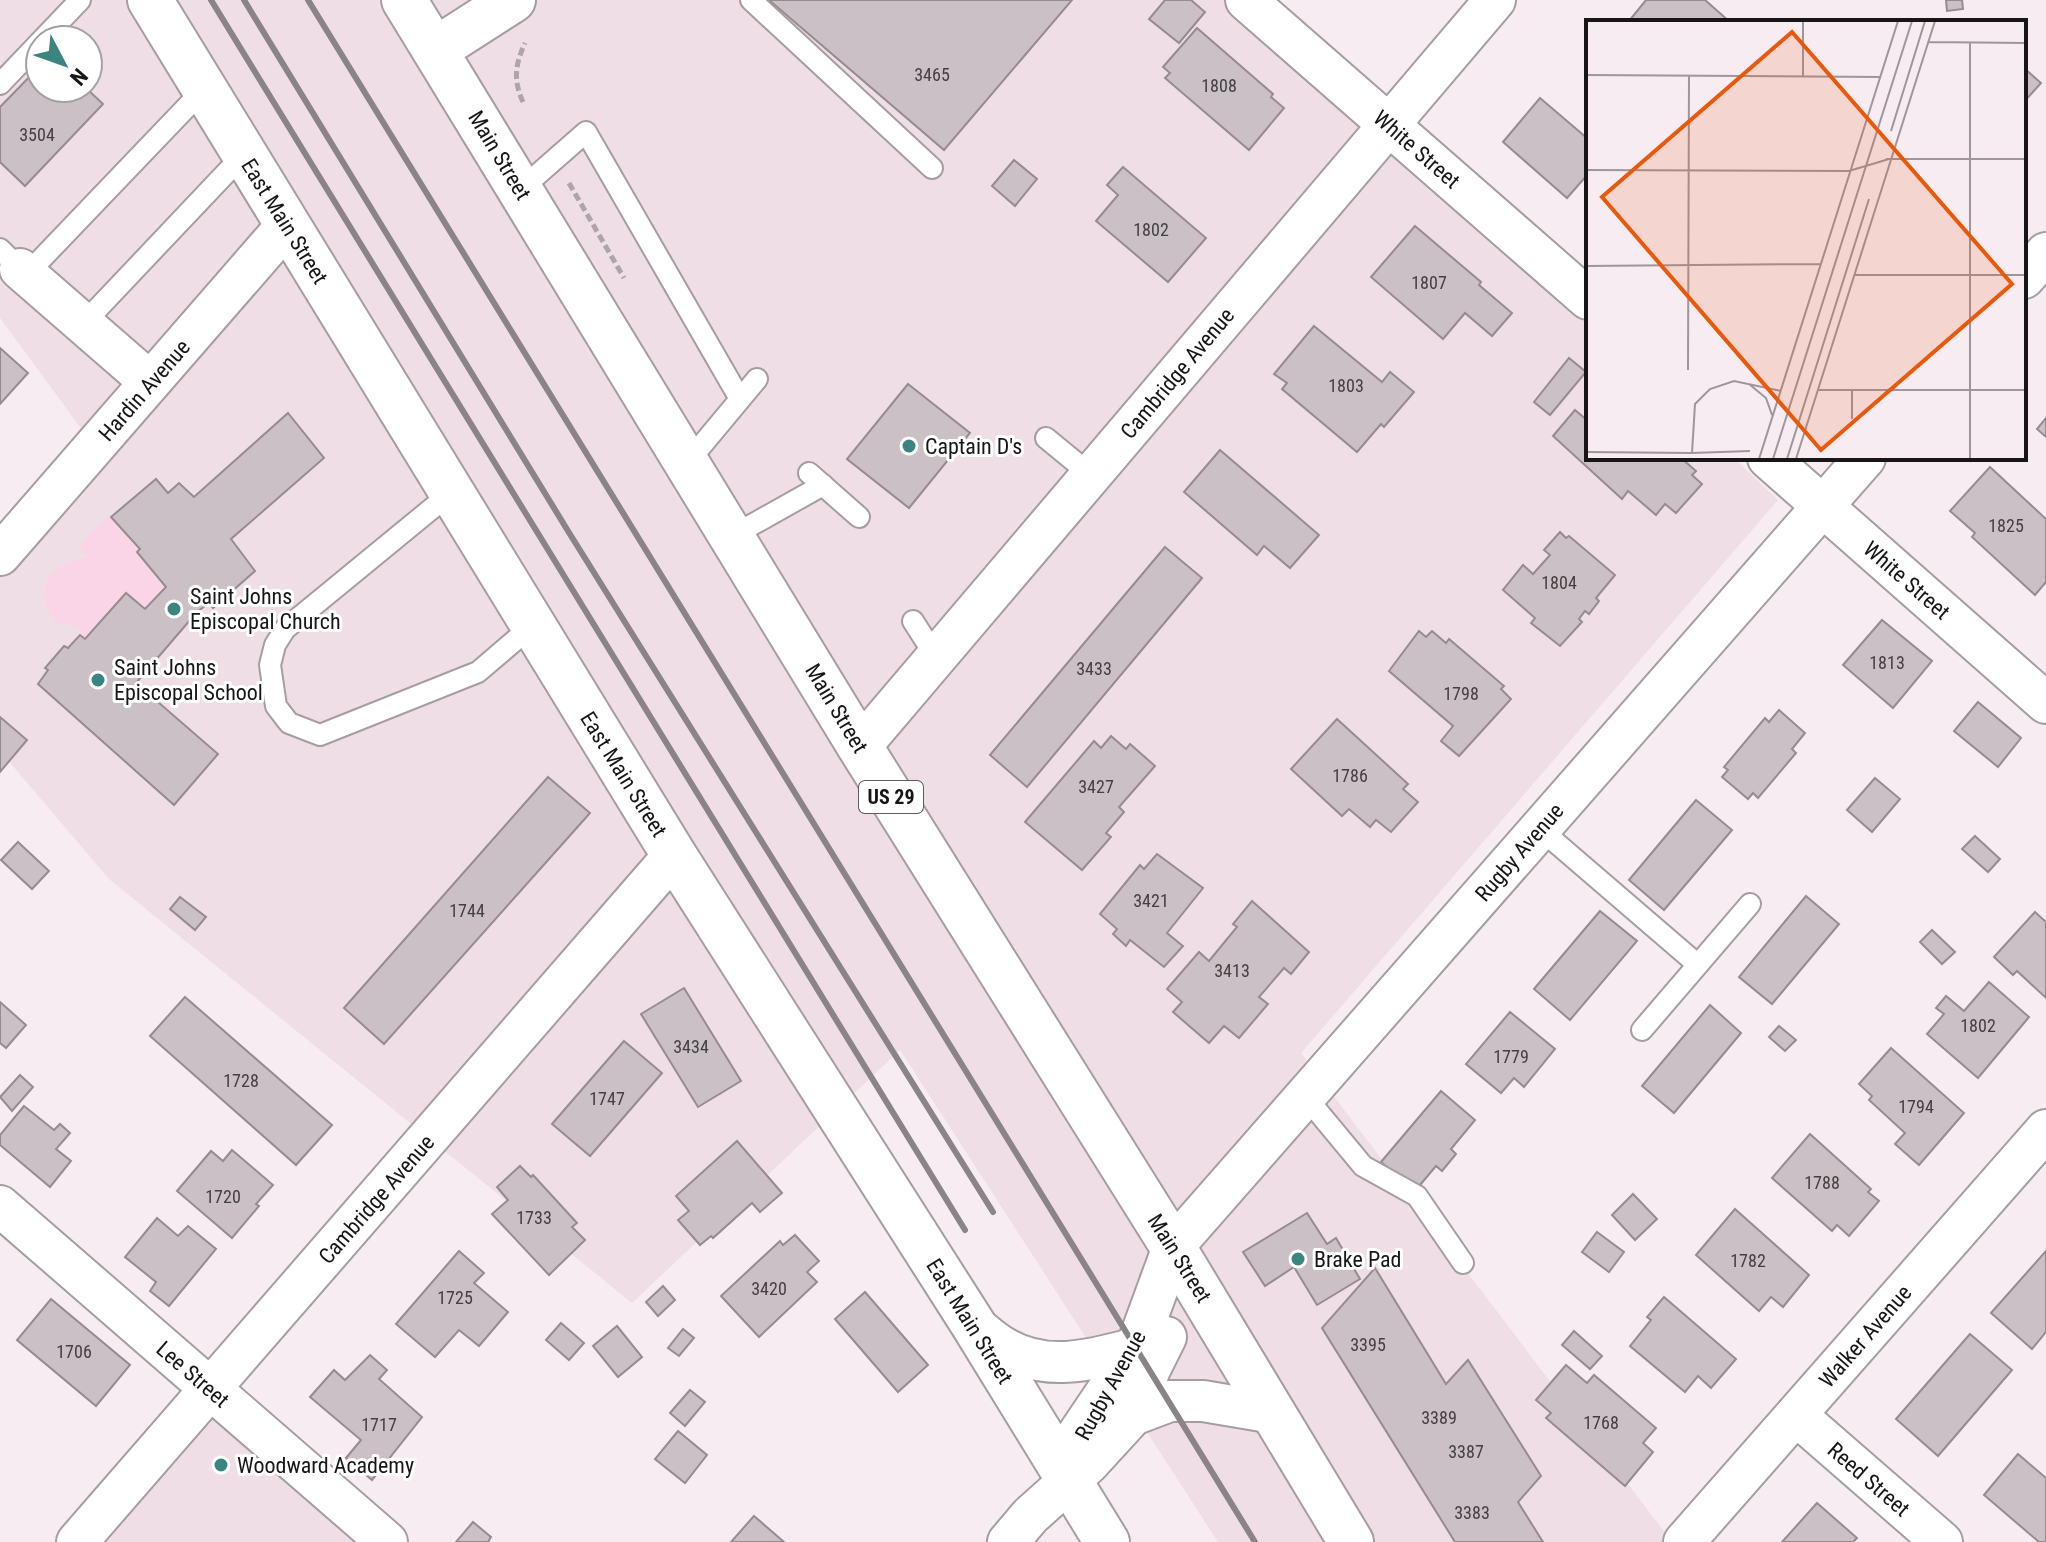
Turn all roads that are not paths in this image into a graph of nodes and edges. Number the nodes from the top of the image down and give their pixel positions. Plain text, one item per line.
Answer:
1 (80, 0) edge
2 (150, 0) edge
3 (404, 0) edge
4 (513, 0) edge
5 (751, 0) edge
6 (1246, 0) edge
7 (1495, 0) edge
8 (57, 24) edge
9 (435, 50) junction
10 (24, 59) edge
11 (0, 84) edge
12 (204, 89) junction
13 (1389, 124) junction
14 (244, 154) junction
15 (932, 168) dead end
16 (521, 189) junction
17 (287, 225) junction
18 (2046, 253) edge
19 (15, 264) edge
20 (2026, 276) edge
21 (1586, 297) edge
22 (83, 324) junction
23 (757, 379) dead end
24 (150, 382) junction
25 (740, 399) junction
26 (1046, 438) dead end
27 (1770, 460) edge
28 (1863, 460) edge
29 (687, 463) junction
30 (1091, 475) junction
31 (452, 492) junction
32 (1823, 506) junction
33 (859, 517) dead end
34 (732, 536) junction
35 (0, 555) edge
36 (913, 621) dead end
37 (533, 625) junction
38 (936, 657) junction
39 (2046, 703) edge
40 (860, 747) junction
41 (1540, 829) junction
42 (674, 855) junction
43 (1750, 904) dead end
44 (1697, 964) junction
45 (1642, 1030) dead end
46 (1305, 1096) junction
47 (2046, 1130) edge
48 (0, 1206) edge
49 (1173, 1247) junction
50 (1463, 1263) dead end
51 (973, 1324) junction
52 (1136, 1348) junction
53 (210, 1389) junction
54 (1274, 1413) junction
55 (1133, 1415) junction
56 (1796, 1415) junction
57 (1070, 1480) junction
58 (77, 1542) edge
59 (387, 1542) edge
60 (1008, 1542) edge
61 (1107, 1542) edge
62 (1351, 1542) edge
63 (1684, 1542) edge
64 (1942, 1542) edge

1 - 8 lane
2 - 12 main road, East Main Street
3 - 9 main road, Main Street / US 29
4 - 9 main road
5 - 15 lane
6 - 13 street, White Street
7 - 13 street, Cambridge Avenue
9 - 16 main road, Main Street / US 29
10 - 11 lane
12 - 14 main road, East Main Street
12 - 19 lane
13 - 21 street, White Street
13 - 30 street, Cambridge Avenue
14 - 17 main road, East Main Street
14 - 22 lane
16 - 25 lane
16 - 29 main road, Main Street / US 29
17 - 24 street, Hardin Avenue
17 - 31 main road, East Main Street
18 - 20 street
19 - 22 street
22 - 24 street
23 - 25 lane
24 - 35 street, Hardin Avenue
25 - 29 lane
26 - 30 lane
27 - 32 street, White Street
28 - 32 street, Rugby Avenue
29 - 34 main road, Main Street / US 29
30 - 38 street, Cambridge Avenue
31 - 37 main road, East Main Street
31 - 37 lane
32 - 39 street, White Street
32 - 41 street, Rugby Avenue
33 - 34 lane
34 - 40 main road, Main Street / US 29
36 - 38 lane
37 - 42 main road, East Main Street
38 - 40 street, Cambridge Avenue
40 - 49 main road, Main Street / US 29
41 - 44 lane
41 - 46 street, Rugby Avenue
42 - 51 main road, East Main Street
42 - 53 street, Cambridge Avenue
43 - 44 lane
44 - 45 lane
46 - 49 street, Rugby Avenue
46 - 50 lane
47 - 56 street, Walker Avenue
48 - 53 street, Lee Street
49 - 52 street, Rugby Avenue
49 - 54 main road, Main Street / US 29
49 - 55 street, Rugby Avenue
51 - 52 street
51 - 57 main road, East Main Street
52 - 57 street, Rugby Avenue
53 - 58 street, Cambridge Avenue
53 - 59 street, Lee Street
54 - 55 street
54 - 62 main road, Main Street / US 29
55 - 57 street, Rugby Avenue
56 - 63 street, Walker Avenue
56 - 64 street, Reed Street
57 - 60 street, Rugby Avenue
57 - 61 main road, East Main Street

